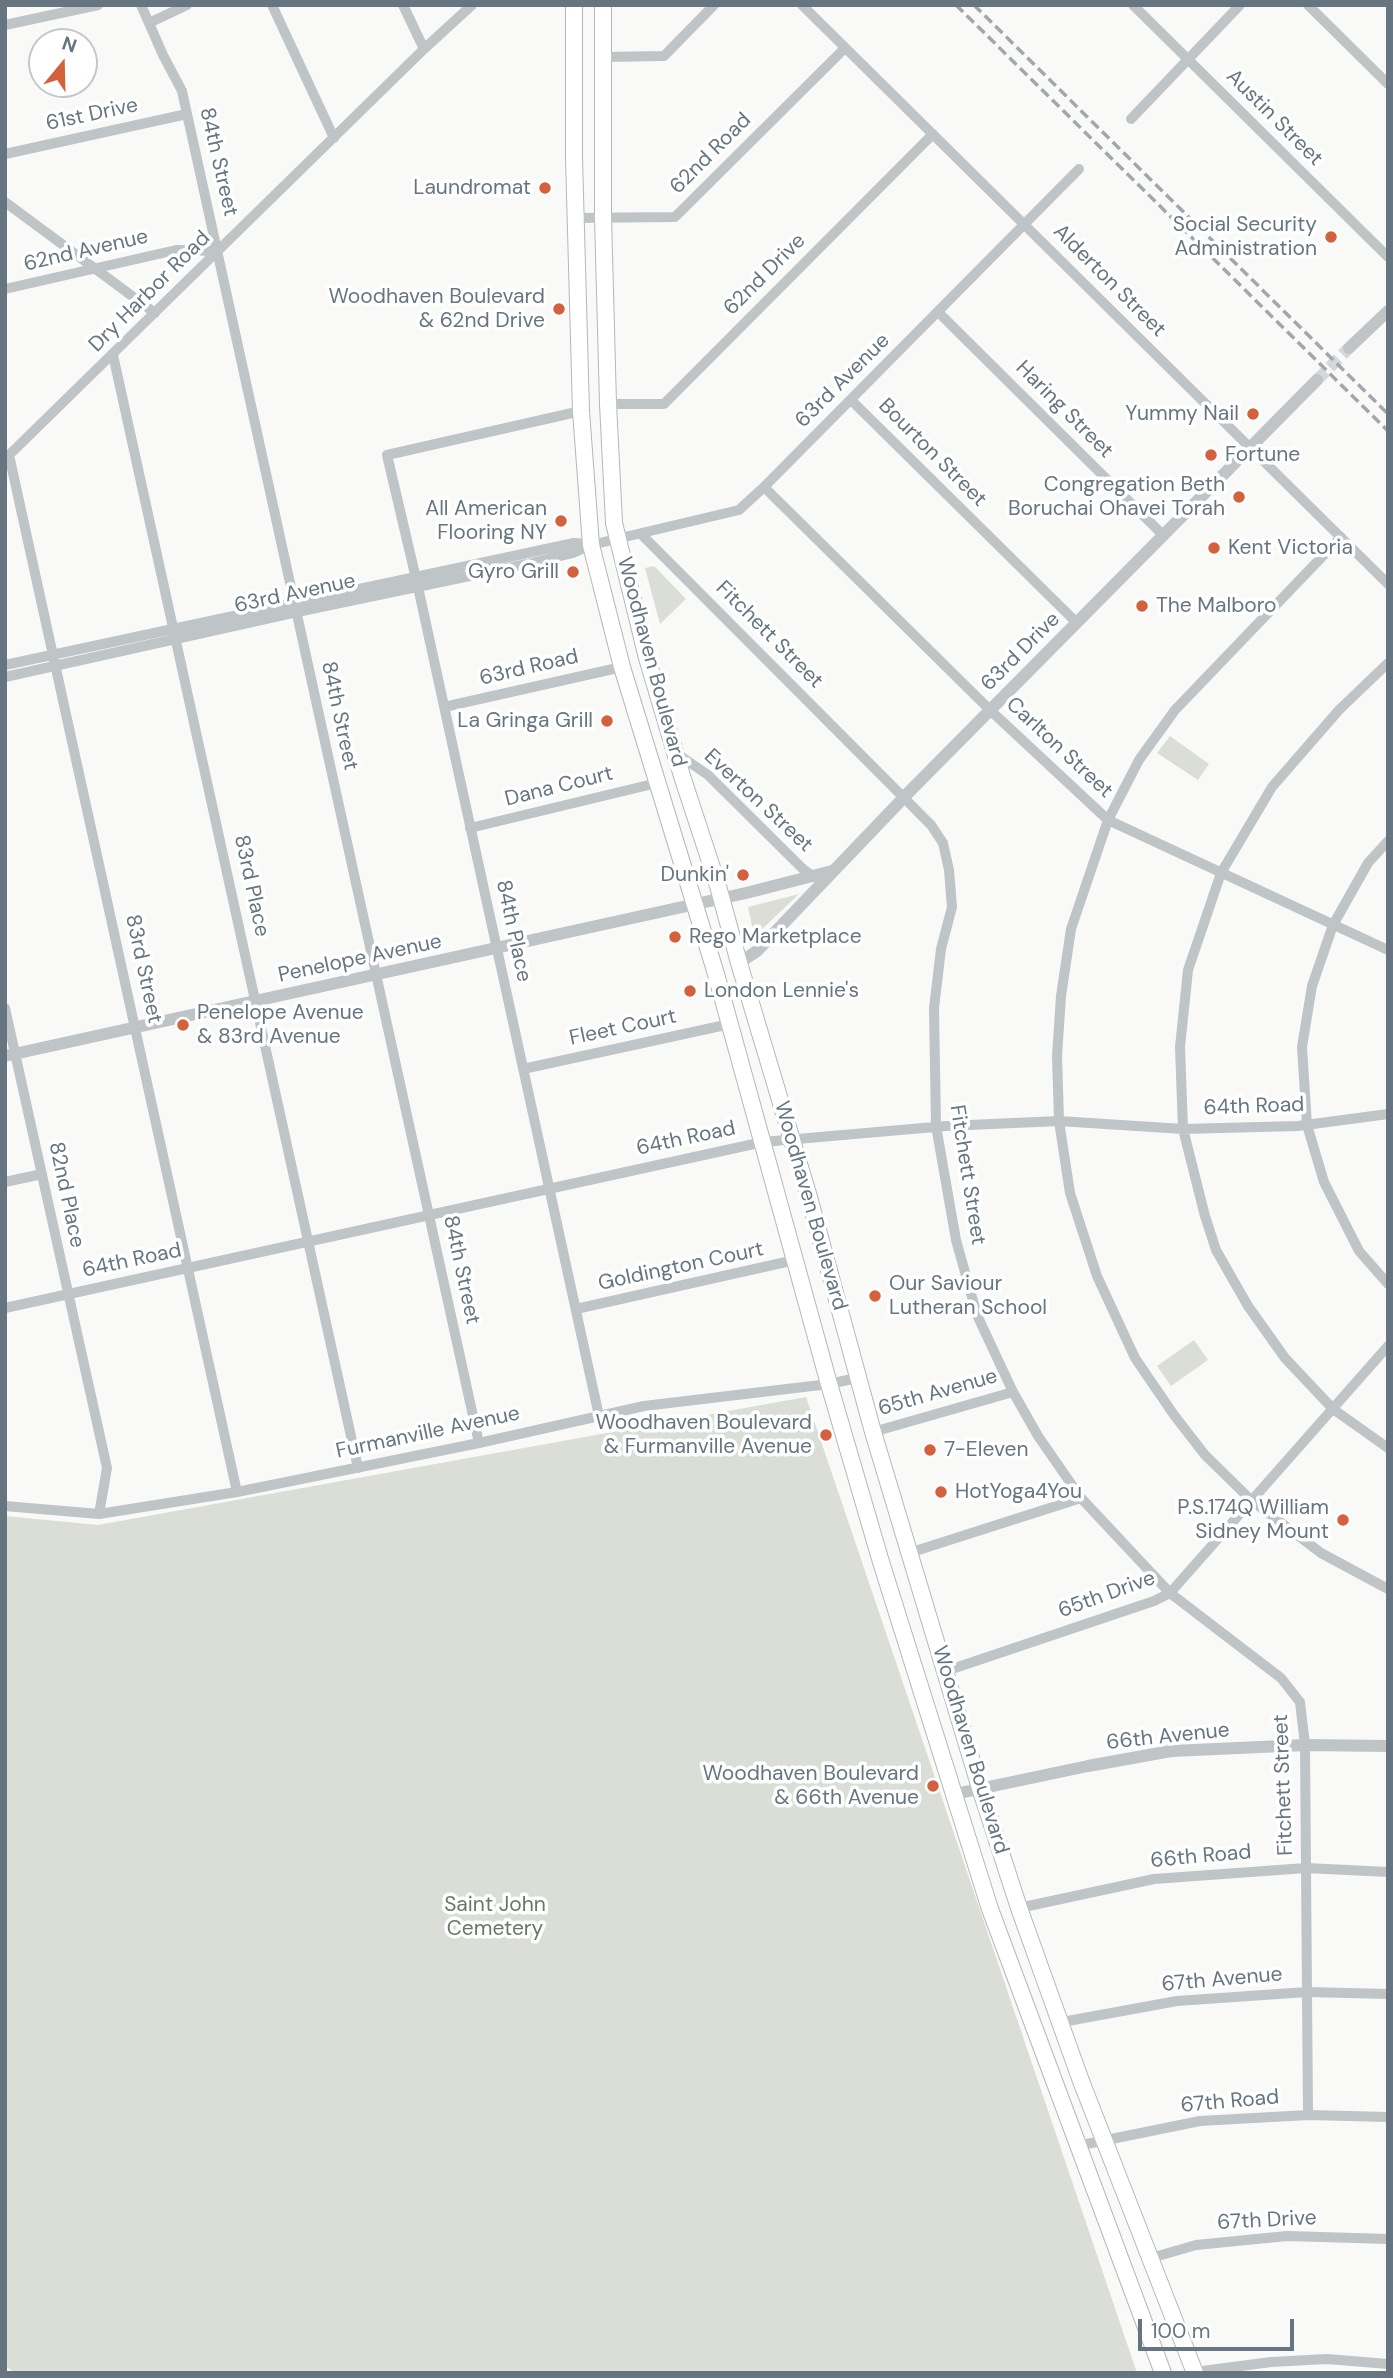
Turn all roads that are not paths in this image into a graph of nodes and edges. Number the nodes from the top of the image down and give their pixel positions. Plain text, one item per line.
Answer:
1 (98, 5) edge
2 (141, 5) edge
3 (187, 5) edge
4 (272, 5) edge
5 (403, 5) edge
6 (472, 5) edge
7 (574, 5) edge
8 (603, 5) edge
9 (715, 5) edge
10 (802, 5) edge
11 (1133, 5) edge
12 (1240, 5) edge
13 (1308, 5) edge
14 (149, 23) junction
15 (5, 25) edge
16 (845, 48) junction
17 (424, 49) junction
18 (603, 57) junction
19 (1187, 59) junction
20 (1388, 84) edge
21 (187, 114) junction
22 (1131, 119) dead end
23 (933, 134) junction
24 (334, 138) junction
25 (5, 154) edge
26 (1079, 169) dead end
27 (5, 202) edge
28 (603, 217) junction
29 (575, 218) junction
30 (1024, 224) junction
31 (218, 251) junction
32 (1388, 257) edge
33 (96, 269) junction
34 (5, 289) edge
35 (1388, 311) edge
36 (938, 312) junction
37 (155, 313) junction
38 (1349, 348) tunnel mouth
39 (113, 355) junction
40 (1317, 380) tunnel mouth
41 (851, 400) junction
42 (608, 404) junction
43 (581, 411) junction
44 (1250, 447) junction
45 (7, 457) edge
46 (764, 487) junction
47 (641, 534) junction
48 (1163, 535) junction
49 (1341, 537) junction
50 (618, 539) junction
51 (591, 545) junction
52 (417, 582) junction
53 (1388, 584) edge
54 (296, 608) junction
55 (1077, 623) junction
56 (176, 635) junction
57 (55, 660) junction
58 (1388, 663) edge
59 (5, 665) edge
60 (622, 667) junction
61 (5, 677) edge
62 (444, 707) junction
63 (990, 710) junction
64 (676, 752) junction
65 (657, 783) junction
66 (904, 798) junction
67 (1108, 820) junction
68 (470, 828) junction
69 (1388, 841) edge
70 (832, 871) junction
71 (1221, 873) junction
72 (814, 877) junction
73 (722, 898) junction
74 (694, 903) junction
75 (1333, 925) junction
76 (497, 948) junction
77 (1388, 950) edge
78 (739, 963) junction
79 (376, 975) junction
80 (256, 1001) junction
81 (5, 1007) edge
82 (730, 1024) junction
83 (136, 1027) junction
84 (10, 1055) edge
85 (523, 1069) junction
86 (1388, 1114) edge
87 (1059, 1121) junction
88 (1307, 1125) junction
89 (936, 1126) junction
90 (1183, 1129) junction
91 (793, 1139) junction
92 (762, 1142) junction
93 (42, 1174) junction
94 (5, 1182) edge
95 (550, 1189) junction
96 (429, 1215) junction
97 (309, 1242) junction
98 (794, 1260) junction
99 (189, 1268) junction
100 (1388, 1284) edge
101 (68, 1294) junction
102 (5, 1308) edge
103 (576, 1309) junction
104 (1388, 1346) edge
105 (857, 1378) junction
106 (829, 1384) junction
107 (1013, 1392) junction
108 (1333, 1409) junction
109 (599, 1416) junction
110 (873, 1432) junction
111 (479, 1443) junction
112 (1388, 1448) edge
113 (358, 1468) junction
114 (237, 1492) junction
115 (1081, 1498) junction
116 (1251, 1500) junction
117 (5, 1506) edge
118 (99, 1514) junction
119 (909, 1553) junction
120 (1388, 1589) edge
121 (1170, 1593) junction
122 (946, 1671) junction
123 (1305, 1745) junction
124 (1388, 1746) edge
125 (980, 1787) junction
126 (955, 1794) junction
127 (1306, 1868) junction
128 (1388, 1872) edge
129 (1019, 1908) junction
130 (1307, 1992) junction
131 (1388, 1994) edge
132 (1062, 2022) junction
133 (1308, 2115) junction
134 (1388, 2117) edge
135 (1105, 2140) junction
136 (1077, 2146) junction
137 (1388, 2239) edge
138 (1151, 2258) junction
139 (1388, 2364) edge
140 (1195, 2372) edge
141 (1163, 2373) edge

1 - 15 street
2 - 14 street, 84th Street
3 - 14 street
4 - 24 street
5 - 17 street
6 - 17 street, Dry Harbor Road
7 - 29 main road, Woodhaven Boulevard
8 - 18 main road, Woodhaven Boulevard
9 - 18 street
10 - 16 street, Alderton Street
11 - 19 street, Austin Street
12 - 19 street
13 - 20 street
14 - 21 street, 84th Street
16 - 23 street, Alderton Street
16 - 28 street, 62nd Road
17 - 24 street, Dry Harbor Road
18 - 28 main road, Woodhaven Boulevard
19 - 22 street
19 - 32 street, Austin Street
21 - 25 street, 61st Drive
21 - 31 street, 84th Street
23 - 30 street, Alderton Street
23 - 42 street, 62nd Drive
24 - 31 street, Dry Harbor Road
26 - 30 street, 63rd Avenue
27 - 33 street
28 - 29 street, 62nd Road
28 - 42 main road, Woodhaven Boulevard
29 - 43 main road, Woodhaven Boulevard
30 - 36 street, 63rd Avenue
30 - 44 street, Alderton Street
31 - 33 street, 62nd Avenue
31 - 37 street, Dry Harbor Road
31 - 54 street, 84th Street
33 - 34 street, 62nd Avenue
33 - 37 street
35 - 38 street
36 - 41 street, 63rd Avenue
36 - 48 street, Haring Street
37 - 39 street, Dry Harbor Road
39 - 45 street, Dry Harbor Road
39 - 56 street, 83rd Place
40 - 44 street, 63rd Drive
41 - 46 street, 63rd Avenue
41 - 55 street, Bourton Street
42 - 50 main road, Woodhaven Boulevard
43 - 51 main road, Woodhaven Boulevard
43 - 52 street, 84th Place
44 - 48 street, 63rd Drive
44 - 49 street, Alderton Street
45 - 57 street, 83rd Street
46 - 47 street, 63rd Avenue
46 - 63 street, Carlton Street
47 - 50 street, 63rd Avenue
47 - 66 street, Fitchett Street
48 - 55 street, 63rd Drive
49 - 53 street, Alderton Street
49 - 67 street
50 - 51 street, 63rd Avenue
50 - 64 main road, Woodhaven Boulevard
51 - 52 street, 63rd Avenue
51 - 60 main road, Woodhaven Boulevard
52 - 54 street, 63rd Avenue
52 - 62 street, 84th Place
54 - 56 street, 63rd Avenue
54 - 79 street, 84th Street
55 - 63 street, 63rd Drive
56 - 57 street, 63rd Avenue
56 - 80 street, 83rd Place
57 - 59 street, 63rd Avenue
57 - 61 street, 63rd Avenue
57 - 83 street, 83rd Street
58 - 71 street
60 - 62 street, 63rd Road
60 - 65 main road, Woodhaven Boulevard
62 - 68 street, 84th Place
63 - 66 street, 63rd Drive
63 - 67 street, Carlton Street
64 - 72 street, Everton Street
64 - 73 main road, Woodhaven Boulevard
65 - 68 street, Dana Court
65 - 74 main road, Woodhaven Boulevard
66 - 70 street, 63rd Drive
66 - 89 street, Fitchett Street
67 - 71 street, Carlton Street
67 - 87 street
68 - 76 street, 84th Place
69 - 75 street
70 - 72 street, 63rd Drive
70 - 78 street
71 - 75 street, Carlton Street
71 - 90 street
72 - 73 street, 63rd Drive
73 - 74 street, Penelope Avenue
73 - 78 main road, Woodhaven Boulevard
74 - 76 street, Penelope Avenue
74 - 82 main road, Woodhaven Boulevard
75 - 77 street, Carlton Street
75 - 88 street
76 - 79 street, Penelope Avenue
76 - 85 street, 84th Place
78 - 91 main road, Woodhaven Boulevard
79 - 80 street, Penelope Avenue
79 - 96 street, 84th Street
80 - 83 street, Penelope Avenue
80 - 97 street, 83rd Place
81 - 84 street, 82nd Place
82 - 85 street, Fleet Court
82 - 92 main road, Woodhaven Boulevard
83 - 84 street, Penelope Avenue
83 - 99 street, 83rd Street
84 - 93 street, 82nd Place
85 - 95 street, 84th Place
86 - 88 street, 64th Road
87 - 89 street, 64th Road
87 - 90 street, 64th Road
87 - 116 street
88 - 90 street, 64th Road
88 - 100 street
89 - 91 street, 64th Road
89 - 107 street, Fitchett Street
90 - 108 street
91 - 92 street, 64th Road
91 - 105 main road, Woodhaven Boulevard
92 - 95 street, 64th Road
92 - 98 main road, Woodhaven Boulevard
93 - 94 street
93 - 101 street, 82nd Place
95 - 96 street, 64th Road
95 - 103 street, 84th Place
96 - 97 street, 64th Road
96 - 111 street, 84th Street
97 - 99 street, 64th Road
97 - 113 street, 83rd Place
98 - 103 street, Goldington Court
98 - 106 main road, Woodhaven Boulevard
99 - 101 street, 64th Road
99 - 114 street, 83rd Street
101 - 102 street, 64th Road
101 - 118 street, 82nd Place
103 - 109 street, 84th Place
104 - 108 street, 65th Drive
105 - 106 street, Furmanville Avenue
105 - 110 main road, Woodhaven Boulevard
106 - 109 street, Furmanville Avenue
106 - 126 main road, Woodhaven Boulevard
107 - 110 street, 65th Avenue
107 - 115 street, Fitchett Street
108 - 112 street
108 - 116 street, 65th Drive
109 - 111 street, Furmanville Avenue
110 - 119 main road, Woodhaven Boulevard
111 - 113 street, Furmanville Avenue
113 - 114 street, Furmanville Avenue
114 - 118 street, Furmanville Avenue
115 - 119 street
115 - 121 street, Fitchett Street
116 - 120 street
116 - 121 street, 65th Drive
117 - 118 street, Furmanville Avenue
119 - 122 main road, Woodhaven Boulevard
121 - 122 street, 65th Drive
121 - 123 street, Fitchett Street
122 - 125 main road, Woodhaven Boulevard
123 - 124 street, 66th Avenue
123 - 125 street, 66th Avenue
123 - 127 street, Fitchett Street
125 - 126 street, 66th Avenue
125 - 129 main road, Woodhaven Boulevard
126 - 136 main road, Woodhaven Boulevard
127 - 128 street, 66th Road
127 - 129 street, 66th Road
127 - 130 street, Fitchett Street
129 - 132 main road, Woodhaven Boulevard
130 - 131 street, 67th Avenue
130 - 132 street, 67th Avenue
130 - 133 street, Fitchett Street
132 - 135 main road, Woodhaven Boulevard
133 - 134 street, 67th Road
133 - 135 street, 67th Road
135 - 136 street, 67th Road
135 - 138 main road, Woodhaven Boulevard
136 - 141 main road, Woodhaven Boulevard
137 - 138 street, 67th Drive
138 - 140 main road, Woodhaven Boulevard
139 - 140 street

